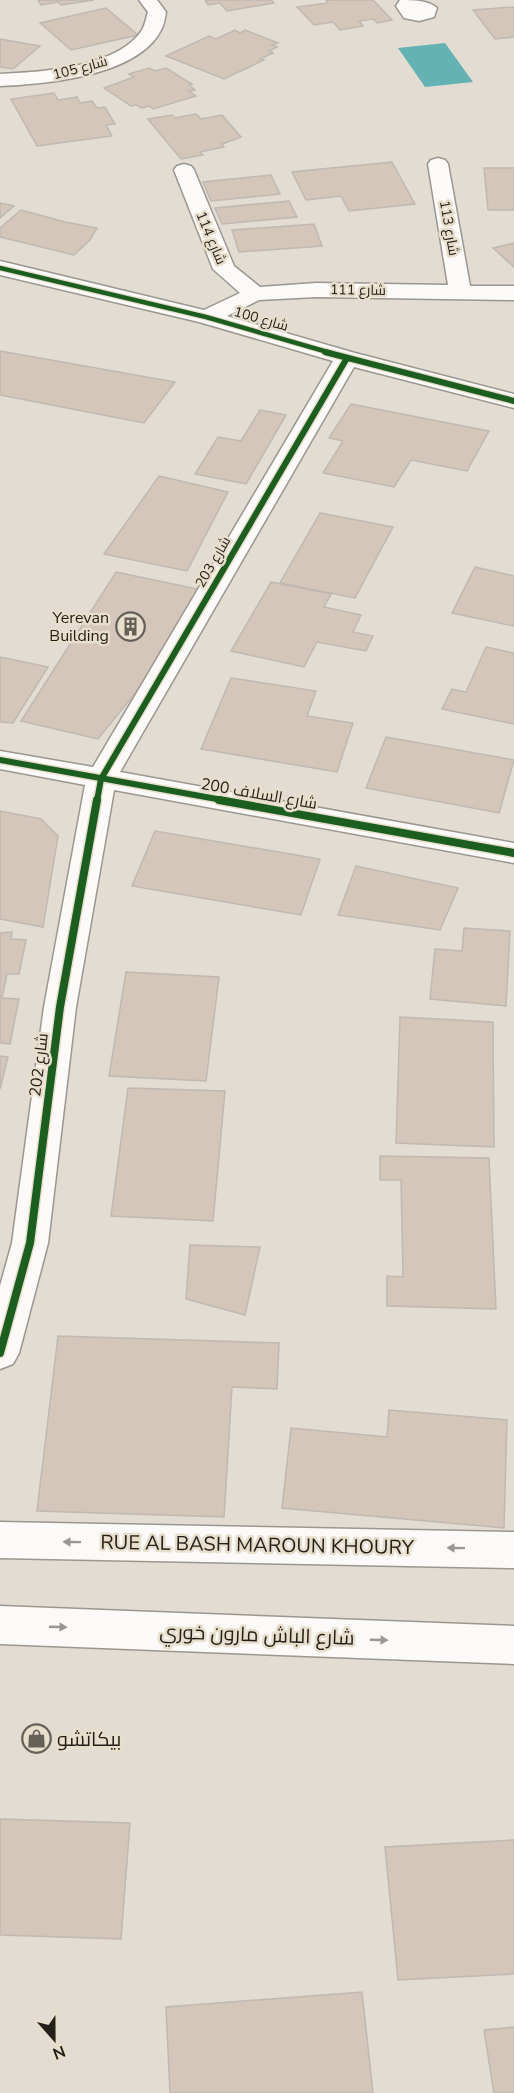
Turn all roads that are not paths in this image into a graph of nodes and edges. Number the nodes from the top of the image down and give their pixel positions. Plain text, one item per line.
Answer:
1 (148, 0) edge
2 (0, 80) edge
3 (438, 164) dead end
4 (184, 170) dead end
5 (4, 274) edge
6 (460, 292) junction
7 (514, 293) edge
8 (255, 294) junction
9 (206, 317) junction
10 (347, 358) junction
11 (514, 401) edge
12 (0, 760) edge
13 (101, 779) junction
14 (514, 853) edge
15 (0, 1353) edge
16 (0, 1540) edge
17 (514, 1550) edge
18 (0, 1625) edge
19 (514, 1645) edge

1 - 2 street, شارع 105
3 - 6 street, شارع 113
4 - 8 street, شارع 114
5 - 9 street, شارع 100
6 - 7 street, شارع 111
6 - 8 street, شارع 111
8 - 9 street, شارع 111
9 - 10 street, شارع 100
10 - 11 street, شارع 100
10 - 13 street, شارع 203
12 - 13 street, 200 شارع السلاف
13 - 14 street, 200 شارع السلاف
13 - 15 street, شارع 202
17 -> 16 street, RUE AL BASH MAROUN KHOURY
18 -> 19 street, شارع الباش مارون خوري

